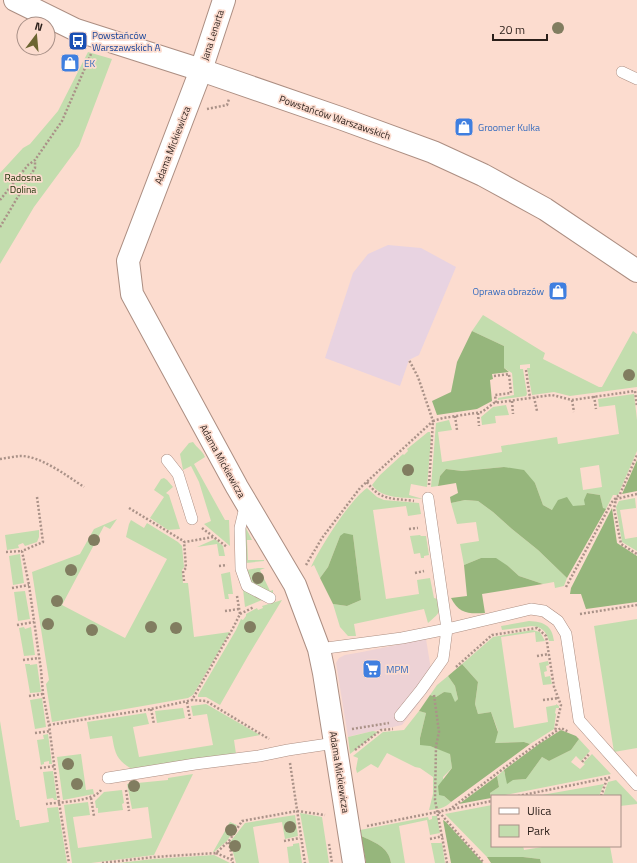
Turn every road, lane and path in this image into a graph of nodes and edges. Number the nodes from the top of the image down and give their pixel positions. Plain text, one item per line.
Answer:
1 (15, 0) edge
2 (224, 0) edge
3 (93, 48) dead end
4 (201, 70) junction
5 (622, 72) dead end
6 (637, 79) edge
7 (227, 105) dead end
8 (210, 107) dead end
9 (35, 160) junction
10 (0, 200) edge
11 (0, 226) edge
12 (637, 271) edge
13 (409, 360) dead end
14 (526, 370) dead end
15 (494, 376) dead end
16 (636, 391) edge
17 (594, 396) junction
18 (534, 397) junction
19 (530, 398) junction
20 (572, 400) junction
21 (512, 401) junction
22 (496, 403) junction
23 (637, 406) edge
24 (596, 409) dead end
25 (537, 411) dead end
26 (574, 412) dead end
27 (478, 413) junction
28 (513, 414) dead end
29 (455, 416) junction
30 (433, 421) junction
31 (479, 426) dead end
32 (457, 430) dead end
33 (637, 456) edge
34 (0, 459) edge
35 (167, 460) dead end
36 (367, 482) junction
37 (84, 487) dead end
38 (637, 494) edge
39 (37, 497) dead end
40 (616, 499) junction
41 (429, 500) junction
42 (246, 502) junction
43 (129, 508) dead end
44 (192, 519) joint
45 (214, 537) junction
46 (184, 541) junction
47 (229, 548) dead end
48 (22, 551) junction
49 (6, 552) dead end
50 (637, 554) edge
51 (303, 571) dead end
52 (184, 581) dead end
53 (29, 585) junction
54 (566, 587) dead end
55 (12, 588) dead end
56 (238, 597) dead end
57 (270, 598) dead end
58 (637, 606) edge
59 (239, 609) junction
60 (225, 611) dead end
61 (580, 614) dead end
62 (34, 622) junction
63 (17, 625) dead end
64 (447, 629) junction
65 (319, 649) junction
66 (549, 654) junction
67 (537, 656) dead end
68 (39, 658) junction
69 (23, 660) dead end
70 (452, 670) dead end
71 (434, 688) dead end
72 (43, 694) junction
73 (29, 696) dead end
74 (558, 698) junction
75 (192, 700) junction
76 (543, 700) dead end
77 (187, 702) junction
78 (152, 708) junction
79 (400, 716) joint
80 (190, 719) dead end
81 (388, 723) junction
82 (154, 724) dead end
83 (49, 725) junction
84 (396, 729) dead end
85 (381, 730) junction
86 (50, 731) junction
87 (555, 731) junction
88 (572, 733) dead end
89 (35, 734) dead end
90 (346, 741) junction
91 (288, 750) junction
92 (592, 751) dead end
93 (582, 762) dead end
94 (55, 766) junction
95 (40, 768) dead end
96 (610, 771) dead end
97 (108, 778) joint
98 (608, 778) junction
99 (637, 785) edge
100 (126, 787) dead end
101 (523, 795) edge
102 (601, 795) edge
103 (91, 798) junction
104 (491, 801) edge
105 (59, 802) junction
106 (46, 804) dead end
107 (297, 810) junction
108 (449, 810) junction
109 (129, 811) dead end
110 (438, 812) junction
111 (325, 815) dead end
112 (94, 816) dead end
113 (366, 826) dead end
114 (443, 836) junction
115 (300, 838) junction
116 (430, 839) dead end
117 (229, 841) junction
118 (284, 841) dead end
119 (216, 853) junction
120 (233, 861) edge
121 (69, 863) edge
122 (102, 863) edge
123 (305, 863) edge
124 (354, 863) edge
125 (447, 863) edge
126 (484, 863) edge

1 - 4 street, Powstańców Warszawskich
2 - 4 street, Jana Lenarta
3 - 9 path
4 - 12 street, Powstańców Warszawskich
4 - 42 street, Adama Mickiewicza
5 - 6 lane
7 - 8 path
9 - 10 path
9 - 11 path
13 - 30 path
14 - 19 path
15 - 22 path
16 - 17 path
16 - 23 path
17 - 20 path
17 - 24 path
18 - 19 path
18 - 20 path
18 - 25 path
19 - 21 path
20 - 26 path
21 - 22 path
21 - 28 path
22 - 27 path
27 - 29 path
27 - 31 path
29 - 30 path
29 - 32 path
30 - 36 path
30 - 41 path
33 - 40 path
34 - 37 path
35 - 44 lane
36 - 41 path
36 - 51 path
38 - 40 path
39 - 48 path
40 - 50 path
40 - 54 path
41 - 64 lane
42 - 57 lane
42 - 65 street, Adama Mickiewicza
43 - 46 path
44 - 45 path
45 - 46 path
45 - 47 path
46 - 52 path
48 - 49 path
48 - 53 path
53 - 55 path
53 - 62 path
56 - 59 path
58 - 61 path
59 - 60 path
59 - 75 path
62 - 63 path
62 - 68 path
64 - 65 lane
64 - 79 lane
64 - 99 lane
65 - 90 street, Adama Mickiewicza
66 - 67 path
66 - 70 path
66 - 74 path
68 - 69 path
68 - 72 path
71 - 110 path
72 - 73 path
72 - 83 path
74 - 76 path
74 - 87 path
75 - 77 path
75 - 91 path
77 - 78 path
77 - 80 path
78 - 82 path
78 - 83 path
79 - 81 path
81 - 85 path
81 - 90 path
83 - 86 path
84 - 85 path
85 - 90 path
86 - 89 path
86 - 94 path
87 - 88 path
87 - 108 path
90 - 91 lane
90 - 124 street, Adama Mickiewicza
91 - 97 lane
91 - 107 path
92 - 93 path
94 - 95 path
94 - 105 path
96 - 98 path
97 - 103 path
98 - 101 path
98 - 102 path
100 - 109 path
103 - 105 path
103 - 112 path
104 - 108 path
105 - 106 path
105 - 121 path
107 - 111 path
107 - 115 path
107 - 117 path
108 - 110 path
110 - 113 path
110 - 114 path
110 - 126 path
114 - 116 path
114 - 125 path
115 - 118 path
115 - 123 path
117 - 119 path
117 - 120 path
119 - 120 path
119 - 122 path

